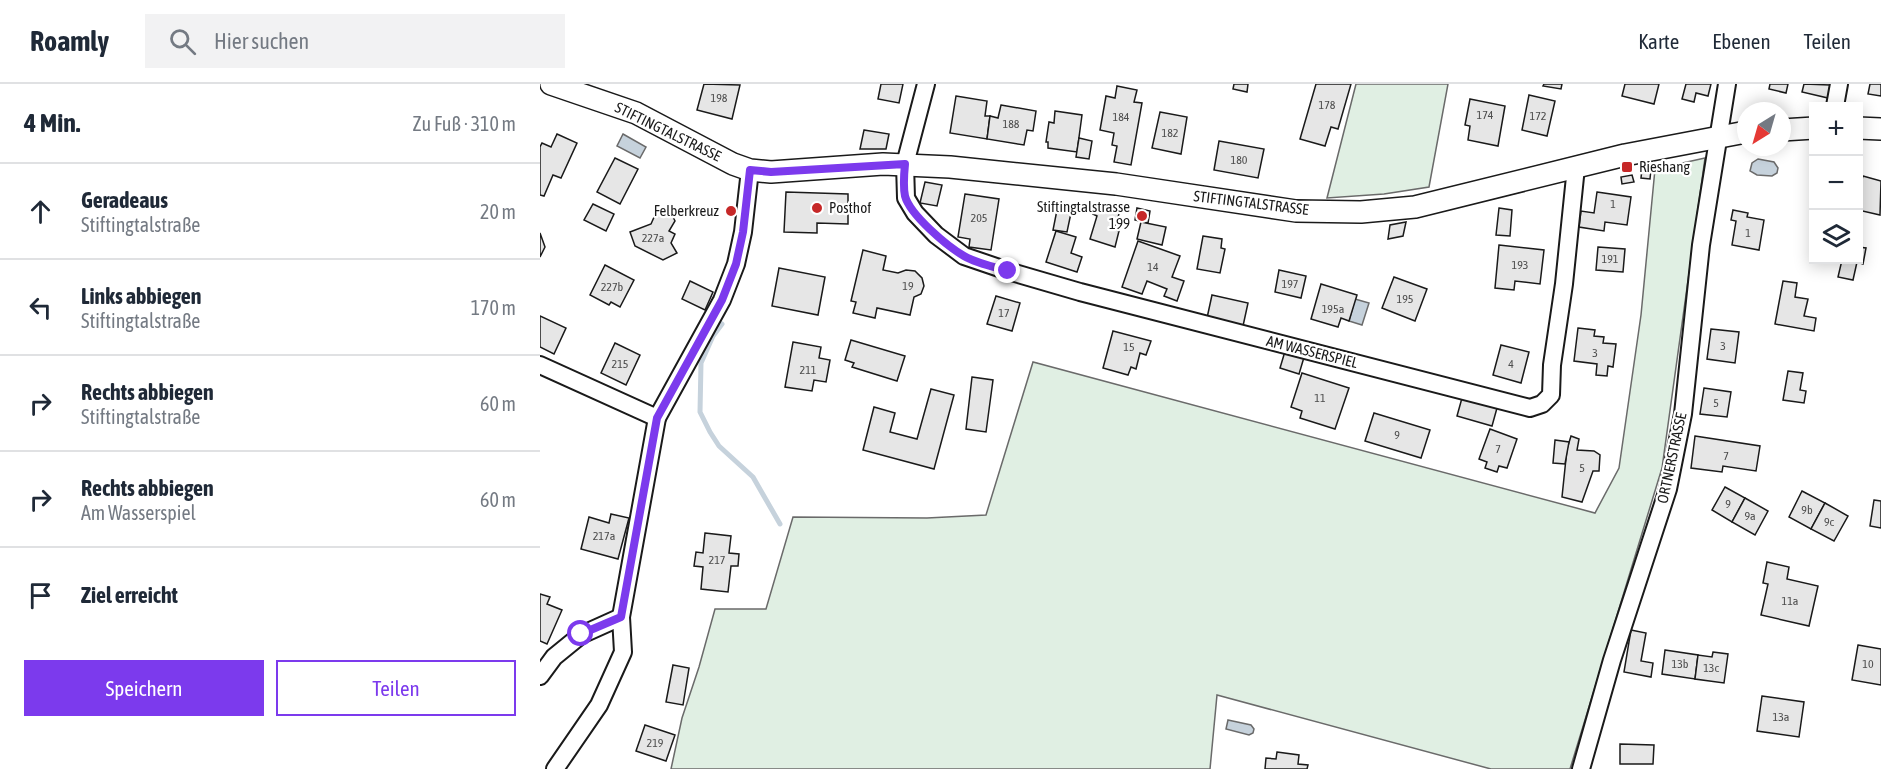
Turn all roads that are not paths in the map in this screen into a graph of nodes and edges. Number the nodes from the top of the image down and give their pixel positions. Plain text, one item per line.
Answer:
1 (551, 84) edge
2 (926, 84) edge
3 (1727, 84) edge
4 (1839, 84) edge
5 (1836, 102) edge
6 (1809, 128) edge
7 (1863, 128) edge
8 (1791, 129) edge
9 (1881, 129) edge
10 (1737, 134) edge
11 (1718, 137) junction
12 (905, 164) junction
13 (1576, 167) junction
14 (750, 170) junction
15 (540, 365) edge
16 (657, 418) junction
17 (621, 617) junction
18 (540, 675) edge
19 (555, 769) edge
20 (1581, 769) edge

1 - 14 street, STIFTINGTALSTRASSE
2 - 12 street
3 - 11 street
4 - 5 street
6 - 8 street
7 - 9 street
10 - 11 street, STIFTINGTALSTRASSE
11 - 13 street, STIFTINGTALSTRASSE
11 - 20 street, ORTNERSTRASSE
12 - 13 street, STIFTINGTALSTRASSE
12 - 13 street, AM WASSERSPIEL
12 - 14 street, STIFTINGTALSTRASSE
14 - 16 street
15 - 16 street
16 - 17 street
17 - 18 street
17 - 19 street

